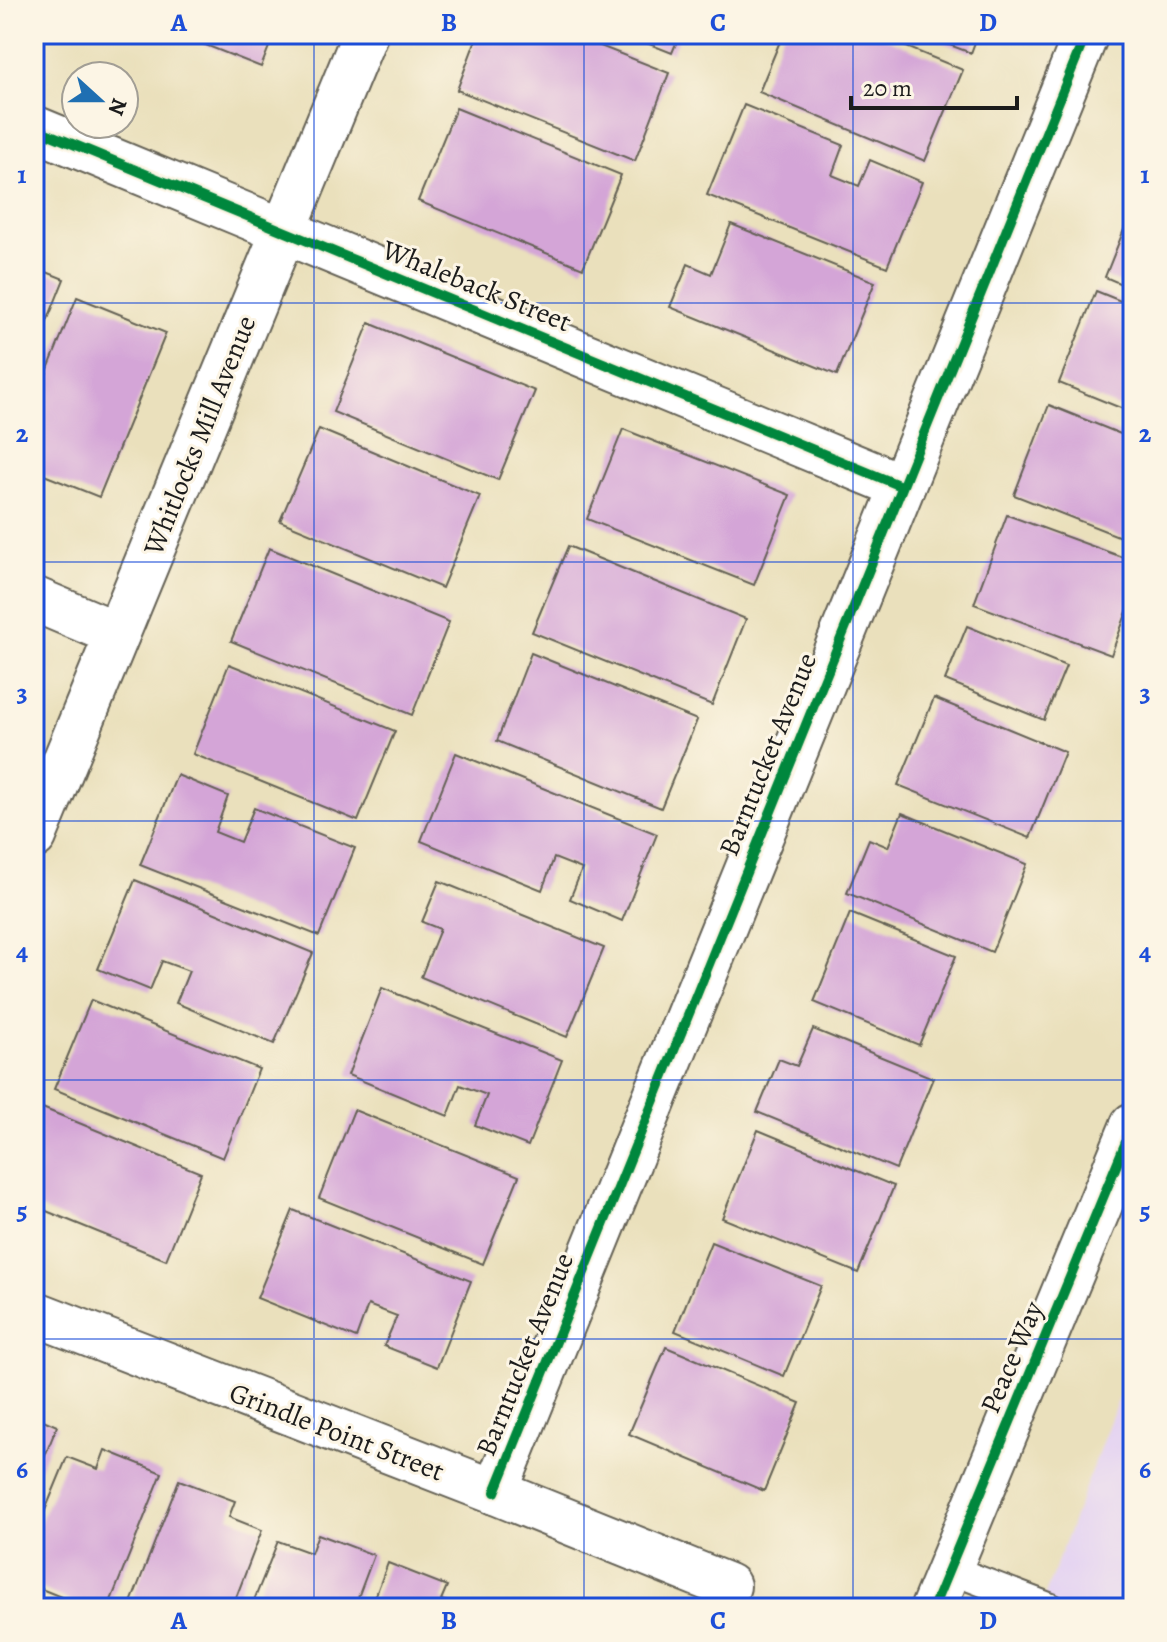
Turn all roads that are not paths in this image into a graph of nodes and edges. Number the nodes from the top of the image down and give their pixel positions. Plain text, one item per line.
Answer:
1 (365, 34) edge
2 (1086, 34) edge
3 (34, 128) edge
4 (283, 232) junction
5 (901, 486) junction
6 (34, 599) edge
7 (117, 634) junction
8 (34, 836) edge
9 (1133, 1125) edge
10 (34, 1313) edge
11 (495, 1492) junction
12 (728, 1586) dead end
13 (941, 1588) edge
14 (1051, 1608) edge

1 - 4 street, Whitlocks Mill Avenue
2 - 5 street, Barntucket Avenue
3 - 4 street, Whaleback Street
4 - 5 street, Whaleback Street
4 - 7 street, Whitlocks Mill Avenue
5 - 11 street, Barntucket Avenue
6 - 7 street
7 - 8 street, Whitlocks Mill Avenue
9 - 13 street, Peace Way
10 - 11 street, Grindle Point Street
11 - 12 street, Grindle Point Street
13 - 14 lane

